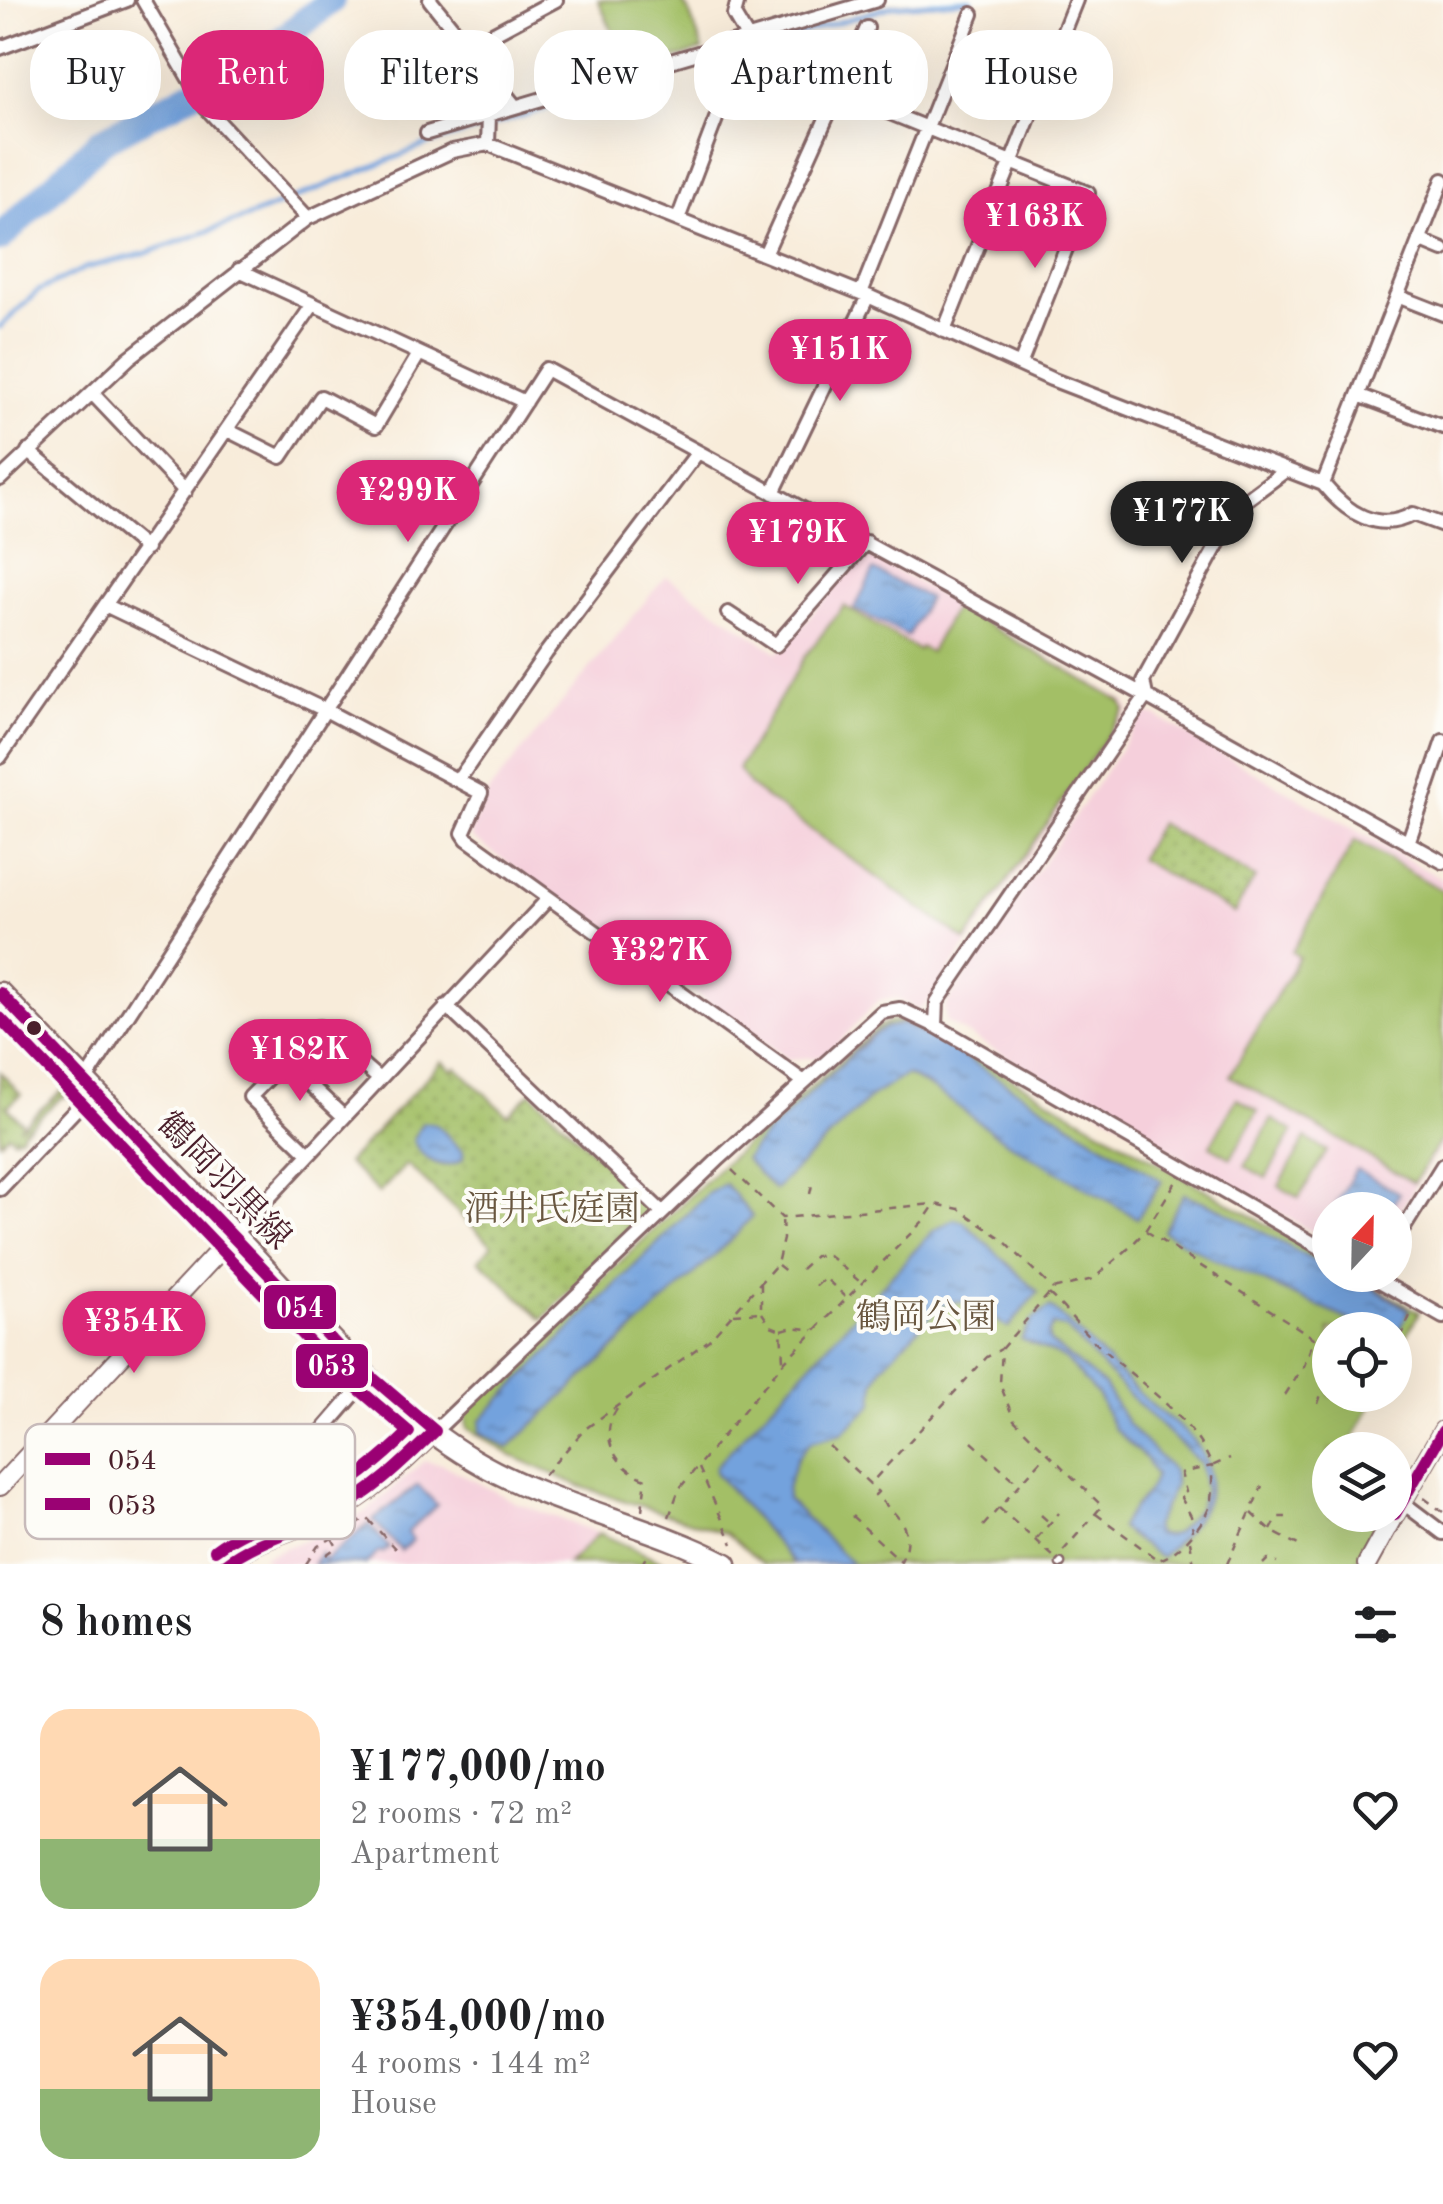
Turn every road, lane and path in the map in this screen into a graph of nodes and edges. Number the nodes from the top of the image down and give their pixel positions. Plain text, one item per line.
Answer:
1 (127, 0) edge
2 (143, 0) edge
3 (430, 0) edge
4 (556, 0) edge
5 (738, 0) edge
6 (821, 0) edge
7 (877, 0) edge
8 (1076, 0) edge
9 (972, 14) dead end
10 (816, 17) junction
11 (454, 30) edge
12 (500, 30) edge
13 (743, 30) edge
14 (771, 30) edge
15 (0, 48) edge
16 (694, 53) edge
17 (515, 106) edge
18 (468, 120) edge
19 (489, 120) edge
20 (716, 120) edge
21 (825, 120) edge
22 (907, 120) edge
23 (927, 128) junction
24 (427, 132) dead end
25 (488, 144) junction
26 (1010, 161) junction
27 (1443, 180) edge
28 (308, 218) junction
29 (678, 219) junction
30 (1419, 240) junction
31 (1443, 250) edge
32 (765, 254) junction
33 (238, 270) junction
34 (864, 295) junction
35 (1397, 296) junction
36 (312, 306) junction
37 (1443, 314) edge
38 (944, 330) junction
39 (419, 354) junction
40 (1020, 365) junction
41 (92, 393) junction
42 (1358, 395) junction
43 (525, 402) junction
44 (1443, 428) edge
45 (227, 430) junction
46 (28, 451) junction
47 (698, 452) junction
48 (1285, 471) junction
49 (0, 479) edge
50 (1323, 484) junction
51 (185, 492) junction
52 (773, 493) junction
53 (1443, 525) edge
54 (866, 542) junction
55 (146, 549) junction
56 (105, 605) junction
57 (728, 612) dead end
58 (1146, 696) junction
59 (327, 711) junction
60 (1443, 741) edge
61 (0, 758) edge
62 (458, 779) junction
63 (1408, 843) junction
64 (1443, 862) edge
65 (548, 898) junction
66 (0, 994) edge
67 (446, 1006) junction
68 (936, 1026) junction
69 (285, 1062) junction
70 (378, 1079) junction
71 (802, 1081) junction
72 (90, 1085) junction
73 (344, 1116) junction
74 (309, 1154) junction
75 (1443, 1166) edge
76 (731, 1169) dead end
77 (813, 1180) dead end
78 (1174, 1184) dead end
79 (0, 1189) edge
80 (810, 1194) dead end
81 (935, 1204) junction
82 (662, 1212) junction
83 (1412, 1215) edge
84 (782, 1218) junction
85 (1145, 1231) junction
86 (234, 1235) junction
87 (1312, 1243) edge
88 (777, 1264) junction
89 (801, 1269) dead end
90 (787, 1272) dead end
91 (761, 1281) junction
92 (860, 1282) junction
93 (816, 1286) dead end
94 (1053, 1290) junction
95 (1400, 1292) edge
96 (1048, 1293) junction
97 (846, 1296) junction
98 (1416, 1301) junction
99 (762, 1312) junction
100 (1412, 1312) edge
101 (730, 1316) junction
102 (1443, 1317) edge
103 (781, 1330) junction
104 (816, 1331) junction
105 (1312, 1337) edge
106 (1312, 1344) edge
107 (1002, 1348) junction
108 (783, 1364) junction
109 (369, 1376) junction
110 (1286, 1395) dead end
111 (618, 1408) junction
112 (58, 1424) edge
113 (328, 1424) edge
114 (434, 1431) junction
115 (1443, 1431) edge
116 (972, 1442) dead end
117 (829, 1446) dead end
118 (1047, 1454) junction
119 (1230, 1458) dead end
120 (25, 1459) edge
121 (698, 1466) junction
122 (1212, 1466) junction
123 (544, 1476) dead end
124 (1024, 1478) dead end
125 (1412, 1482) edge
126 (870, 1484) junction
127 (0, 1486) edge
128 (1262, 1486) dead end
129 (1423, 1497) dead end
130 (355, 1500) edge
131 (998, 1508) junction
132 (642, 1512) dead end
133 (1443, 1512) edge
134 (1060, 1513) dead end
135 (1095, 1514) junction
136 (1252, 1514) junction
137 (1040, 1515) dead end
138 (1412, 1515) edge
139 (852, 1516) dead end
140 (669, 1517) dead end
141 (1286, 1517) dead end
142 (1050, 1523) junction
143 (355, 1525) edge
144 (983, 1526) dead end
145 (1192, 1531) junction
146 (1271, 1531) junction
147 (1383, 1532) edge
148 (1443, 1533) edge
149 (1189, 1538) junction
150 (254, 1539) edge
151 (267, 1539) edge
152 (329, 1539) edge
153 (333, 1539) edge
154 (1035, 1540) junction
155 (253, 1544) junction
156 (1300, 1546) dead end
157 (654, 1552) dead end
158 (400, 1554) dead end
159 (730, 1554) edge
160 (326, 1555) dead end
161 (902, 1562) edge
162 (1277, 1562) edge
163 (224, 1564) edge
164 (306, 1564) edge
165 (641, 1564) edge
166 (1194, 1564) edge
167 (1227, 1564) edge
168 (1264, 1564) edge
169 (1366, 1564) edge

1 - 15 street
2 - 28 street
3 - 11 street
4 - 12 street
5 - 13 street
6 - 10 street
7 - 10 street
8 - 26 street
9 - 23 street
10 - 14 street
16 - 17 street
18 - 24 street
19 - 25 street
20 - 29 street
21 - 32 street
22 - 23 street
23 - 26 street
23 - 34 street
25 - 28 street
25 - 29 street
26 - 38 street
26 - 40 street
27 - 30 street
28 - 33 street
29 - 32 street
30 - 31 street
30 - 35 street
32 - 34 street
33 - 36 street
33 - 41 street
34 - 38 street
34 - 52 street
35 - 37 street
35 - 42 street
36 - 39 street
36 - 45 street
38 - 40 street
39 - 43 street
39 - 45 street
40 - 48 street
41 - 46 street
41 - 51 street
42 - 44 street
42 - 50 street
43 - 47 street
43 - 59 street
45 - 51 street
46 - 49 street
46 - 55 street
47 - 52 street
47 - 62 street
48 - 50 street
48 - 58 street
50 - 53 street
51 - 55 street
52 - 54 street
54 - 57 street
54 - 58 street
55 - 56 street
56 - 59 street
56 - 61 street
58 - 63 street
58 - 68 street
59 - 62 street
59 - 72 street
60 - 63 street
62 - 65 street
63 - 64 street
65 - 67 street
65 - 71 street
66 - 72 main road, 鶴岡羽黒線
67 - 70 street
67 - 82 street
68 - 71 street
68 - 87 street
69 - 70 street
69 - 73 street
69 - 74 street
70 - 73 street
71 - 82 street
72 - 79 street
72 - 86 main road, 鶴岡羽黒線
73 - 74 street
74 - 86 street
75 - 83 street
76 - 84 path
77 - 80 path
78 - 85 path
81 - 84 path
81 - 92 path
81 - 94 path
82 - 114 street
84 - 88 path
85 - 94 path
85 - 105 path
86 - 109 main road, 鶴岡羽黒線
86 - 112 street
88 - 90 path
88 - 91 path
89 - 92 path
91 - 99 path
91 - 101 path
92 - 97 path
93 - 97 path
94 - 96 path
95 - 98 street
96 - 107 path
96 - 122 path
97 - 104 path
98 - 100 path
98 - 102 street
99 - 101 path
99 - 103 path
101 - 111 path
103 - 104 path
103 - 108 path
104 - 108 path
106 - 110 path
107 - 118 path
107 - 126 path
108 - 121 path
109 - 113 street
109 - 114 main road, 鶴岡羽黒線
111 - 123 path
111 - 132 path
114 - 130 street
114 - 159 main road, 鶴岡羽黒線
115 - 125 street
116 - 131 path
117 - 126 path
118 - 124 path
118 - 135 path
119 - 122 path
120 - 127 street
121 - 140 path
121 - 159 path
122 - 145 path
122 - 145 path
126 - 161 path
128 - 136 path
129 - 133 path
131 - 144 path
131 - 154 path
134 - 142 path
135 - 149 path
135 - 154 path
136 - 146 path
136 - 167 path
137 - 142 path
138 - 148 street
139 - 161 path
141 - 146 path
142 - 154 path
143 - 158 path
145 - 149 path
146 - 156 path
147 - 169 street
149 - 166 path
150 - 155 street
151 - 155 street
152 - 164 path
153 - 160 path
155 - 163 street
157 - 165 path
162 - 168 path

